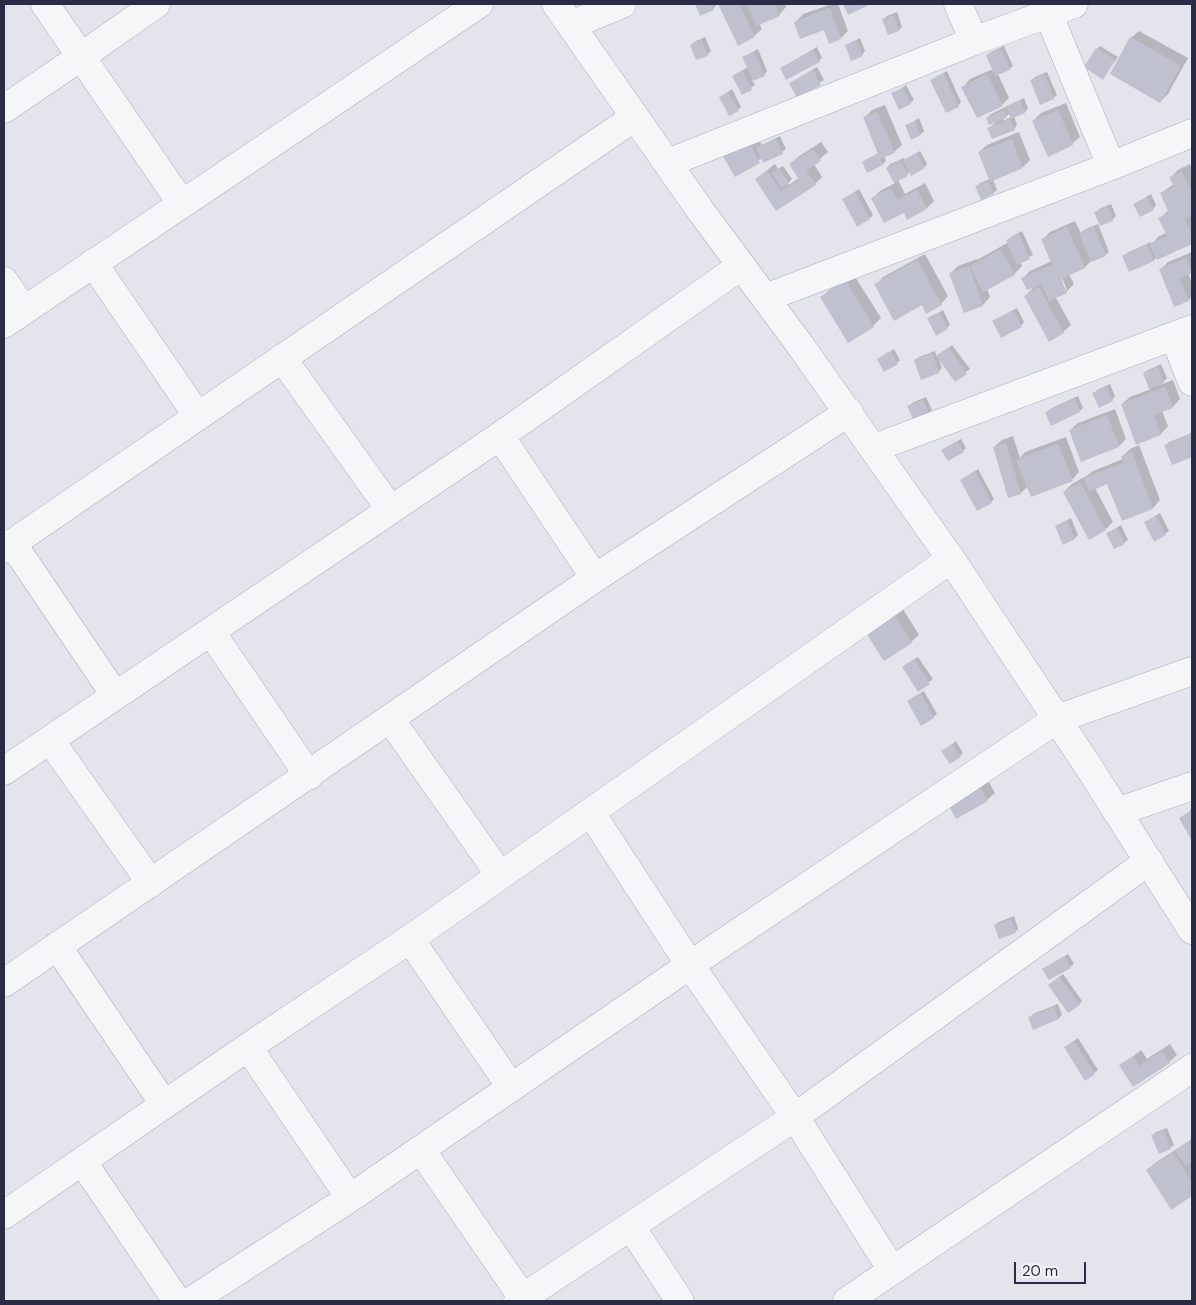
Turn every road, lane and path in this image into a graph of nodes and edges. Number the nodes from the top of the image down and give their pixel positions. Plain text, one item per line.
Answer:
1 (45, 4) edge
2 (156, 4) edge
3 (479, 4) edge
4 (622, 4) edge
5 (958, 4) edge
6 (1074, 4) edge
7 (1048, 13) junction
8 (564, 14) edge
9 (974, 41) junction
10 (82, 56) junction
11 (4, 109) edge
12 (635, 117) junction
13 (1192, 133) edge
14 (668, 163) junction
15 (1111, 166) junction
16 (182, 204) junction
17 (93, 263) junction
18 (741, 266) junction
19 (4, 281) edge
20 (765, 298) junction
21 (14, 317) edge
22 (1183, 333) edge
23 (282, 358) junction
24 (1192, 382) edge
25 (848, 412) junction
26 (197, 415) junction
27 (500, 436) junction
28 (874, 448) junction
29 (390, 509) junction
30 (8, 546) edge
31 (951, 559) junction
32 (594, 578) junction
33 (211, 632) junction
34 (1192, 671) edge
35 (115, 695) junction
36 (390, 719) junction
37 (1057, 719) junction
38 (50, 740) junction
39 (4, 771) edge
40 (309, 776) junction
41 (1192, 786) edge
42 (1117, 812) junction
43 (591, 813) junction
44 (1149, 861) junction
45 (500, 875) junction
46 (150, 883) junction
47 (1192, 930) edge
48 (410, 939) junction
49 (57, 946) junction
50 (690, 965) junction
51 (4, 983) edge
52 (248, 1048) junction
53 (1192, 1068) edge
54 (511, 1088) junction
55 (164, 1104) junction
56 (794, 1117) junction
57 (421, 1150) junction
58 (82, 1161) junction
59 (350, 1198) junction
60 (4, 1215) edge
61 (631, 1227) junction
62 (892, 1270) junction
63 (520, 1300) edge
64 (177, 1301) edge
65 (192, 1301) edge
66 (680, 1301) edge
67 (847, 1301) edge

1 - 10 street
2 - 10 street
3 - 16 street
4 - 8 street
5 - 9 street
6 - 7 street
7 - 9 street
7 - 15 street
8 - 12 street
9 - 14 street
10 - 11 street
10 - 16 street
12 - 14 street
12 - 23 street
13 - 15 street
14 - 18 street
15 - 20 street
16 - 17 street
17 - 21 street
17 - 26 street
18 - 20 street
18 - 27 street
19 - 21 street
20 - 25 street
22 - 24 street
22 - 28 street
23 - 26 street
23 - 29 street
25 - 28 street
25 - 32 street
26 - 30 street
27 - 29 street
27 - 32 street
28 - 31 street
29 - 33 street
30 - 35 street
31 - 37 street
31 - 43 street
32 - 36 street
33 - 35 street
33 - 40 street
34 - 37 street
35 - 38 street
36 - 40 street
36 - 45 street
37 - 42 street
37 - 50 street
38 - 39 street
38 - 46 street
40 - 46 street
41 - 42 street
42 - 44 street
43 - 45 street
43 - 50 street
44 - 47 street
44 - 56 street
45 - 48 street
46 - 49 street
48 - 52 street
48 - 54 street
49 - 51 street
49 - 55 street
50 - 54 street
50 - 56 street
52 - 55 street
52 - 59 street
53 - 62 street
54 - 57 street
55 - 58 street
56 - 61 street
56 - 62 street
57 - 59 street
57 - 63 street
58 - 60 street
58 - 64 street
59 - 65 street
61 - 63 street
61 - 66 street
62 - 67 street

